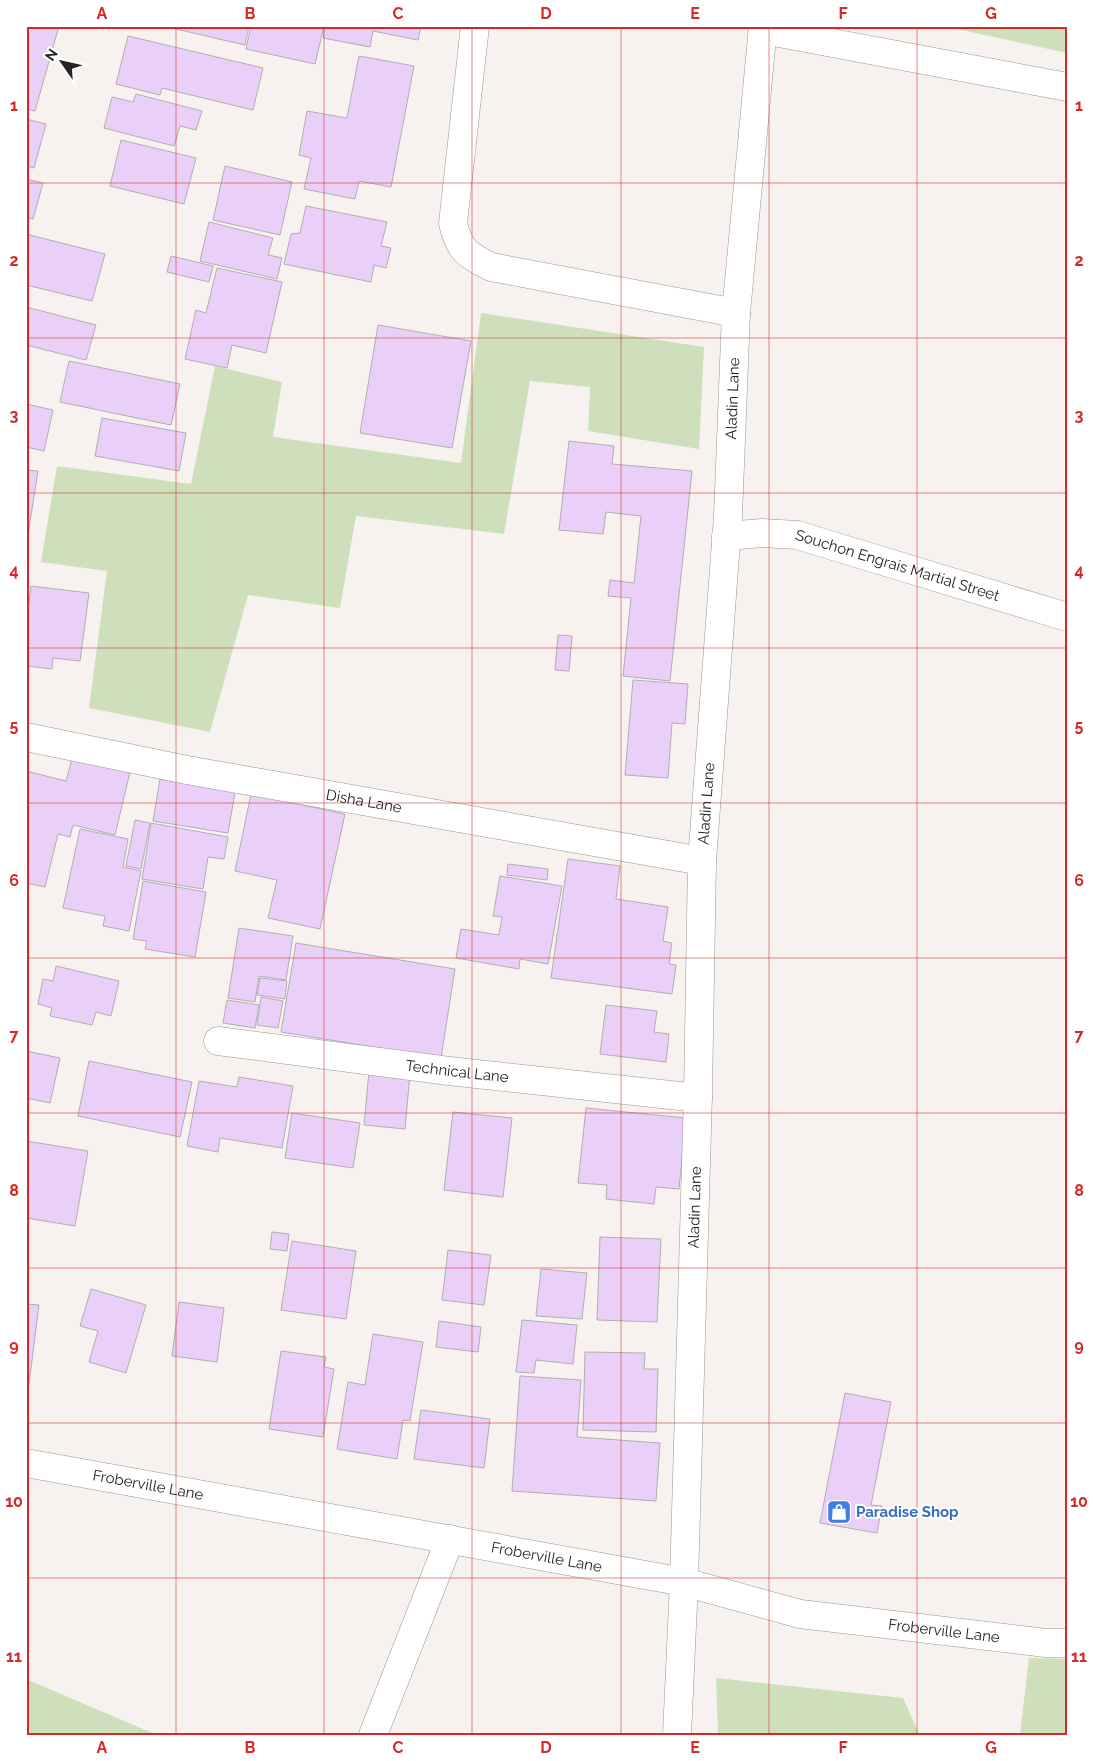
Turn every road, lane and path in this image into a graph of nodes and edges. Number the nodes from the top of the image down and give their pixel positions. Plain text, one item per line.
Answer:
1 (475, 26) edge
2 (763, 28) edge
3 (1067, 87) edge
4 (736, 314) junction
5 (726, 536) junction
6 (1067, 617) edge
7 (26, 737) edge
8 (702, 861) junction
9 (218, 1042) dead end
10 (698, 1098) junction
11 (26, 1463) edge
12 (450, 1539) junction
13 (684, 1582) junction
14 (1067, 1643) edge
15 (373, 1735) edge
16 (677, 1735) edge

1 - 4 street
2 - 3 street
2 - 4 street, Aladin Lane
4 - 5 street, Aladin Lane
5 - 6 street, Souchon Engrais Martial Street
5 - 8 street, Aladin Lane
7 - 8 street, Disha Lane
8 - 10 street, Aladin Lane
9 - 10 street, Technical Lane
10 - 13 street, Aladin Lane
11 - 12 street, Froberville Lane
12 - 13 street, Froberville Lane
12 - 15 street
13 - 14 street, Froberville Lane
13 - 16 street, Aladin Lane

